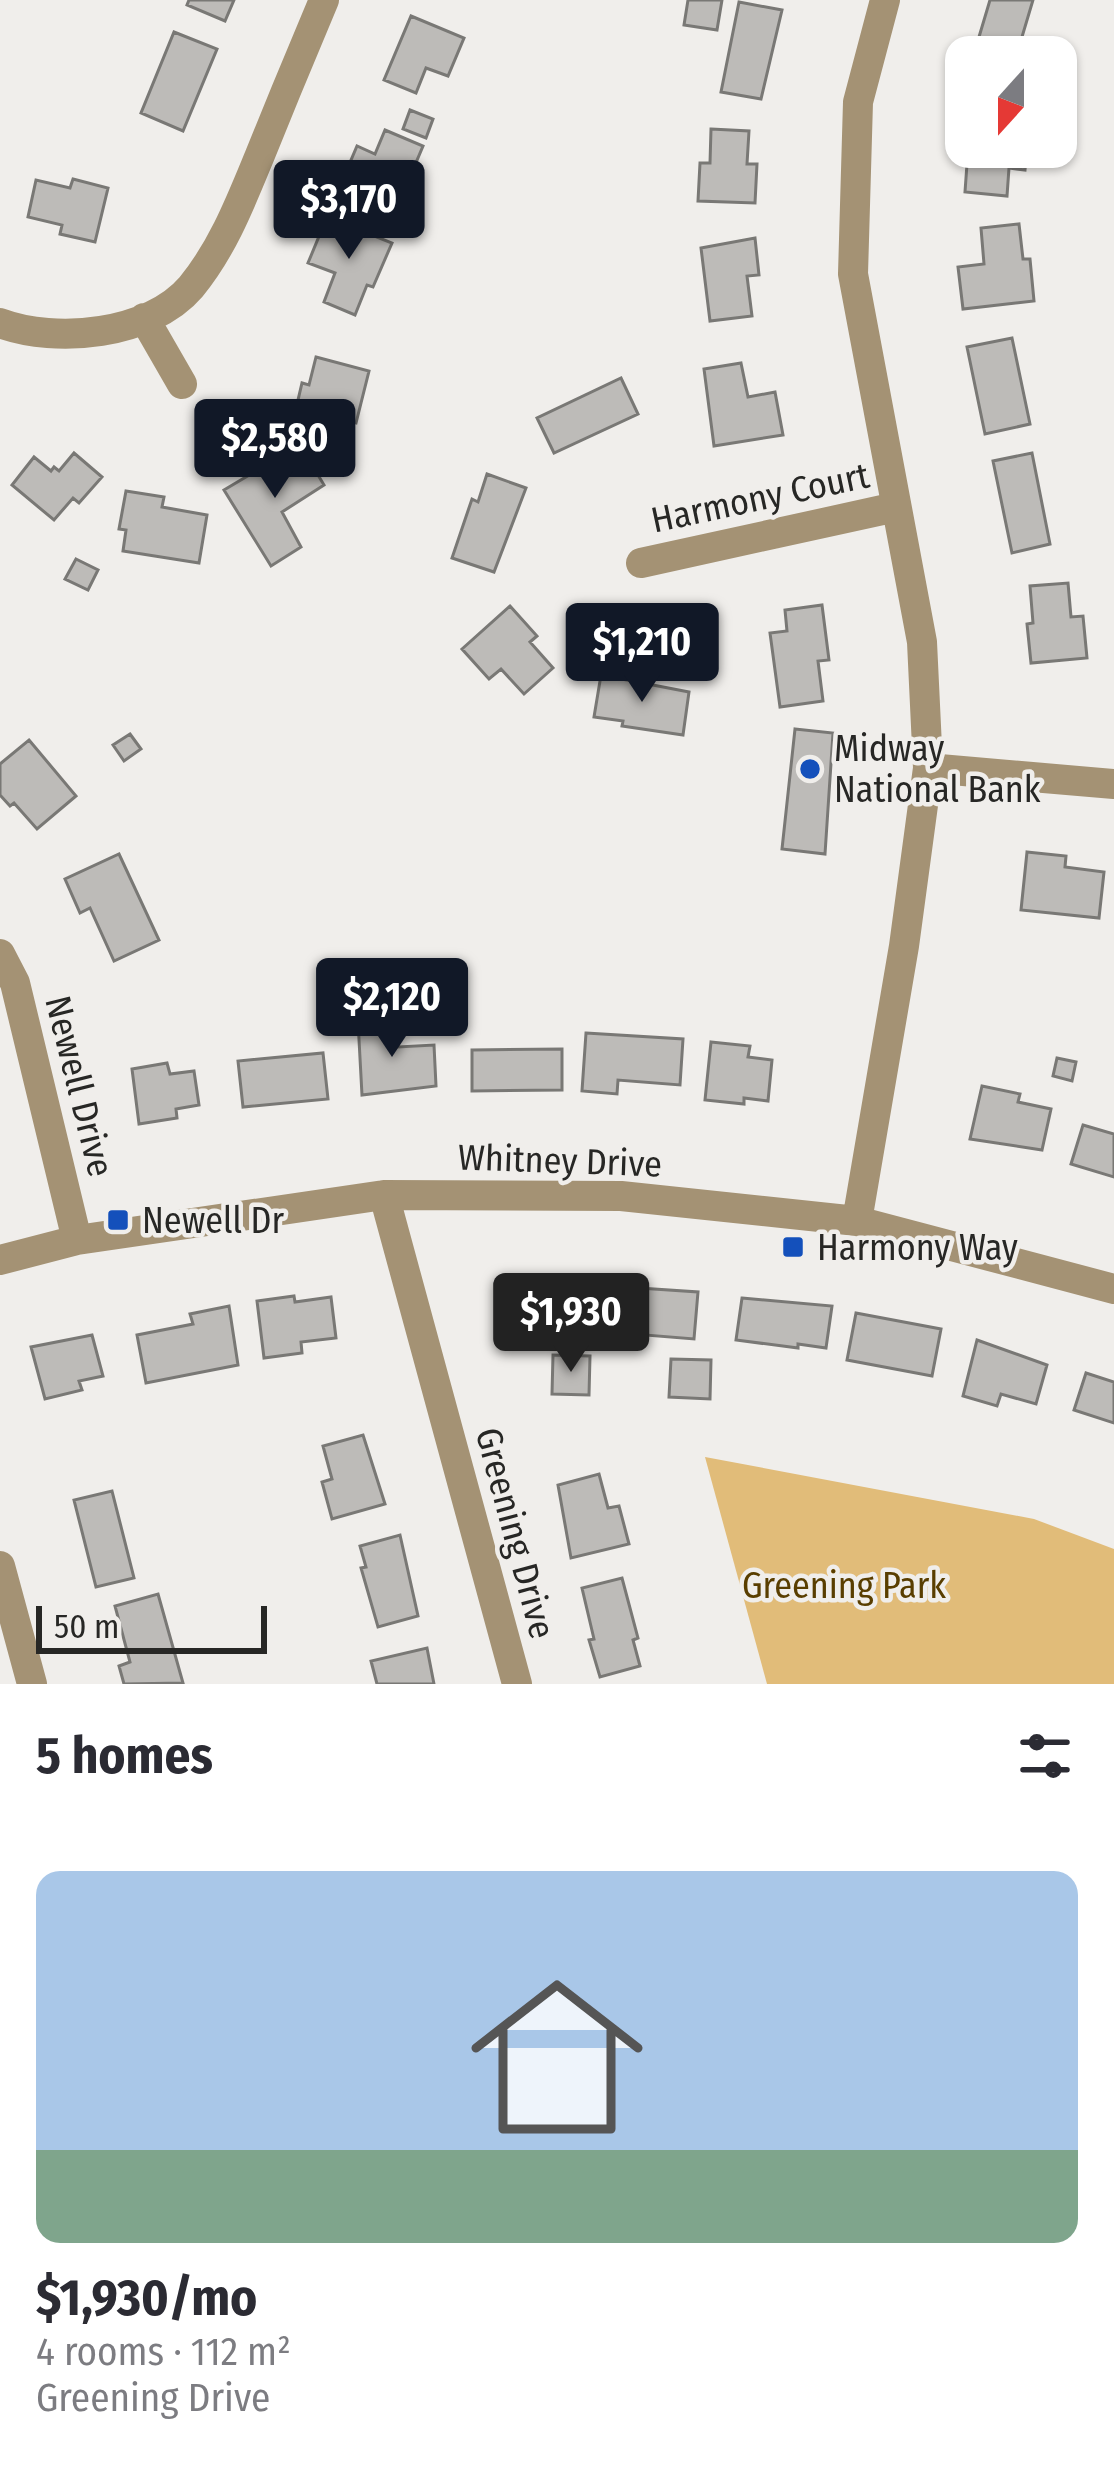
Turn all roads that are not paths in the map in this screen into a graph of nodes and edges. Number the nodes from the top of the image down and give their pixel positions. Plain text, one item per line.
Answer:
1 (324, 0) edge
2 (885, 0) edge
3 (145, 318) junction
4 (0, 323) edge
5 (182, 384) dead end
6 (896, 507) junction
7 (641, 563) dead end
8 (928, 768) junction
9 (1114, 784) edge
10 (0, 954) edge
11 (384, 1195) junction
12 (856, 1221) junction
13 (77, 1240) junction
14 (0, 1260) edge
15 (1114, 1288) edge
16 (0, 1566) edge
17 (32, 1684) edge
18 (517, 1684) edge

1 - 3 street
2 - 6 street
3 - 4 street
3 - 5 street
6 - 7 street, Harmony Court
6 - 8 street
8 - 9 street
8 - 12 street
10 - 13 street, Newell Drive
11 - 12 street, Whitney Drive
11 - 13 street, Whitney Drive
11 - 18 street, Greening Drive
12 - 15 street, Whitney Drive
13 - 14 street, Whitney Drive
16 - 17 street

